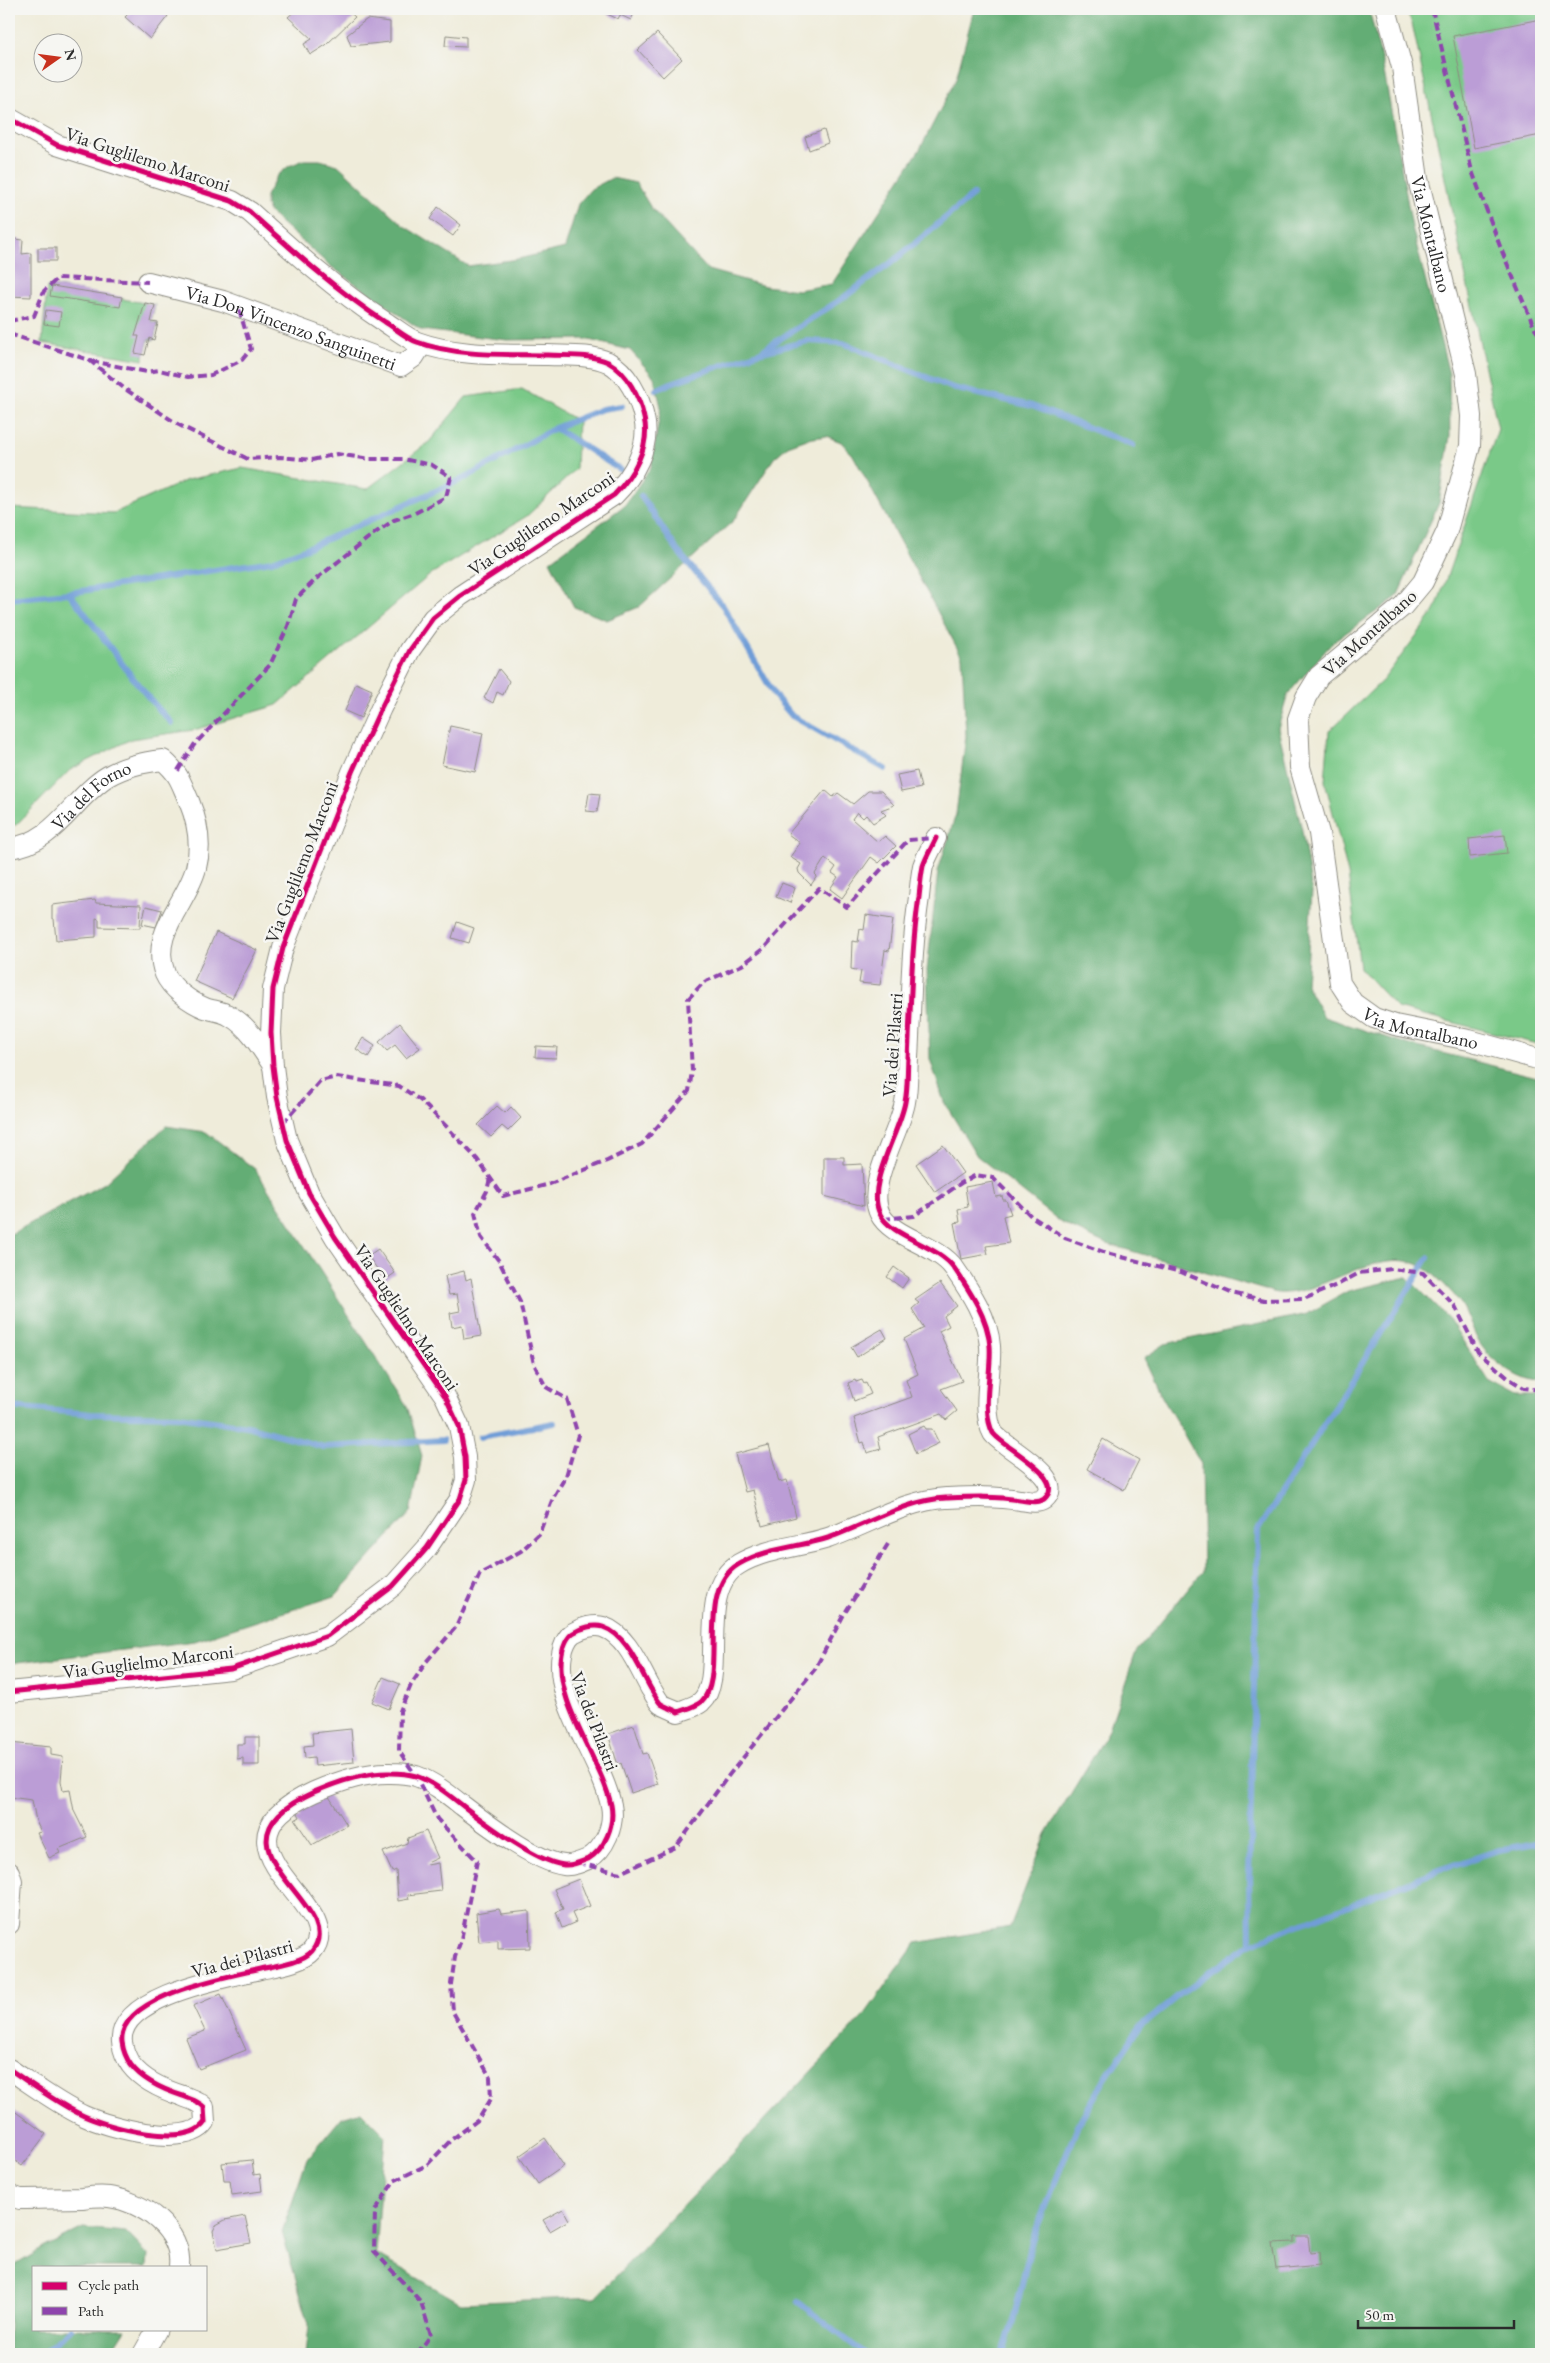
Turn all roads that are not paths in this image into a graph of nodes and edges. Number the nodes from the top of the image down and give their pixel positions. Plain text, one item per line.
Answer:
1 (1386, 9) edge
2 (9, 118) edge
3 (148, 282) dead end
4 (415, 342) junction
5 (936, 838) dead end
6 (9, 848) edge
7 (1541, 1060) edge
8 (273, 1066) junction
9 (9, 1692) edge
10 (9, 1872) edge
11 (9, 1924) edge
12 (9, 2070) edge
13 (9, 2196) edge
14 (179, 2266) edge
15 (156, 2330) edge
16 (143, 2354) edge

1 - 7 street, Via Montalbano
2 - 4 street, Via Guglilemo Marconi
3 - 4 street, Via Don Vincenzo Sanguinetti
4 - 8 street, Via Guglilemo Marconi
5 - 12 street, Via dei Pilastri
6 - 8 street, Via del Forno
8 - 9 street, Via Guglielmo Marconi
10 - 11 street
13 - 14 street
15 - 16 street

